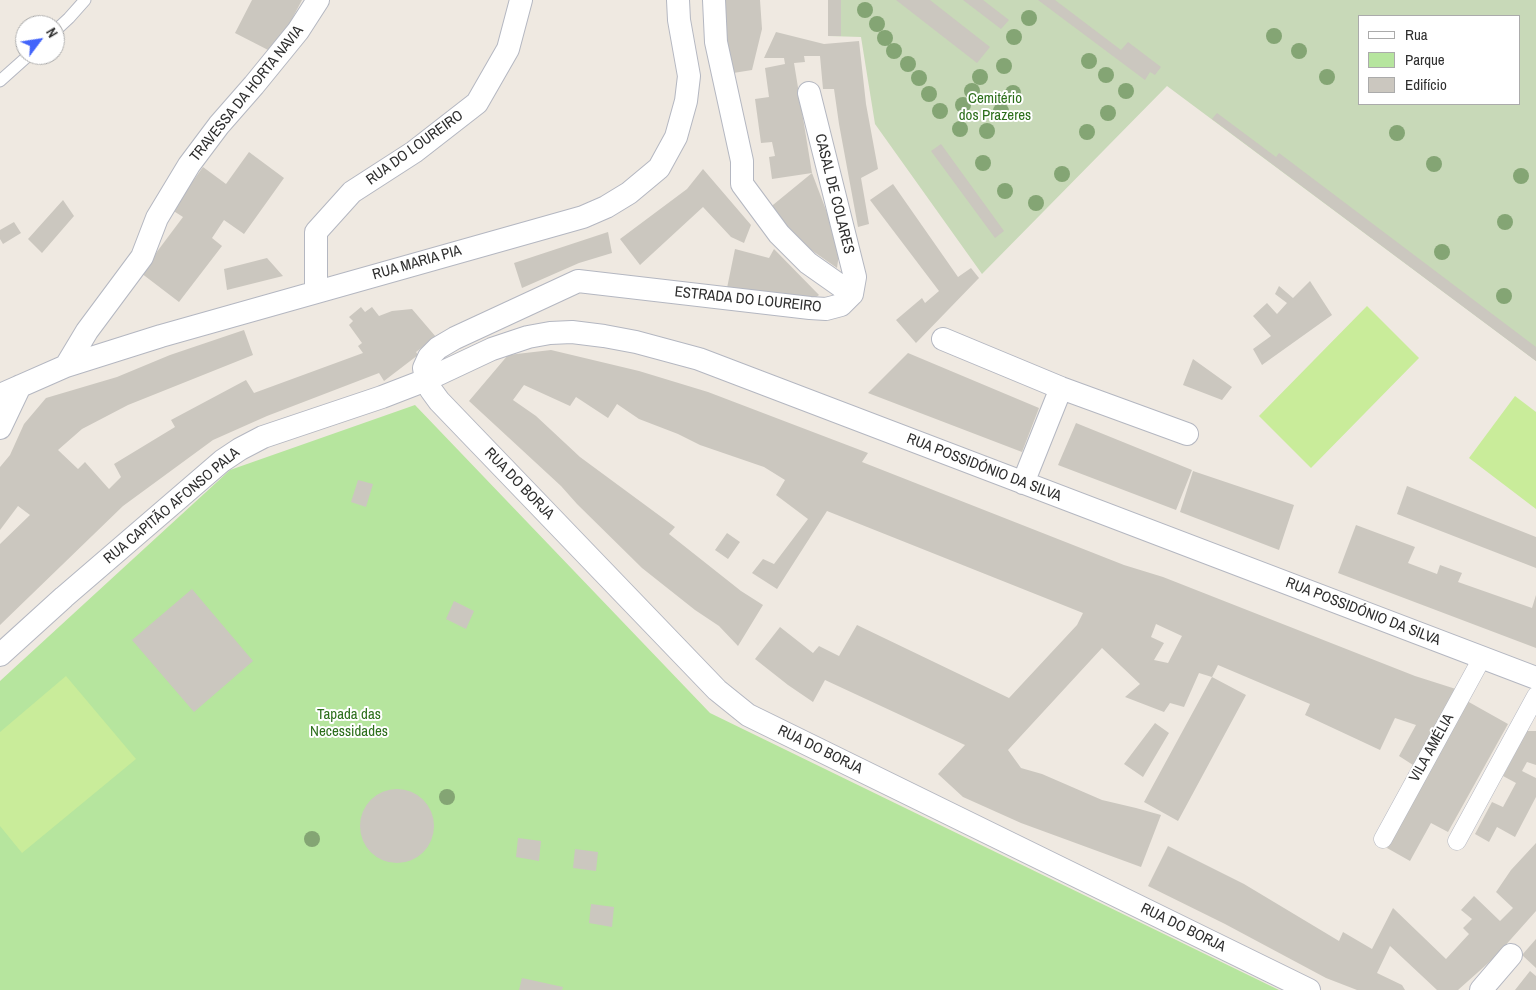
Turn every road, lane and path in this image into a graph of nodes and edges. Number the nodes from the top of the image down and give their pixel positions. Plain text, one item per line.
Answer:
1 (85, 0) edge
2 (318, 0) edge
3 (522, 0) edge
4 (678, 0) edge
5 (714, 0) edge
6 (65, 22) edge
7 (18, 65) edge
8 (0, 81) edge
9 (810, 93) dead end
10 (316, 292) junction
11 (852, 294) junction
12 (943, 339) dead end
13 (66, 366) junction
14 (426, 380) junction
15 (1061, 388) junction
16 (10, 391) edge
17 (0, 428) edge
18 (1187, 434) dead end
19 (1023, 483) junction
20 (0, 655) edge
21 (1482, 658) junction
22 (1536, 678) edge
23 (1536, 696) edge
24 (1383, 838) dead end
25 (1457, 841) dead end
26 (1511, 954) dead end
27 (1309, 990) edge
28 (1481, 990) edge

1 - 6 lane
2 - 13 street, TRAVESSA DA HORTA NAVIA
3 - 10 street, RUA DO LOUREIRO
4 - 10 street, RUA MARIA PIA
5 - 11 street, ESTRADA DO LOUREIRO
7 - 8 lane
9 - 11 street, CASAL DE COLARES
10 - 13 street, RUA MARIA PIA
11 - 14 street, ESTRADA DO LOUREIRO
12 - 15 street
13 - 16 street, RUA MARIA PIA
14 - 19 street, RUA POSSIDÓNIO DA SILVA
14 - 20 street, RUA CAPITÃO AFONSO PALA
14 - 27 street, RUA DO BORJA
15 - 18 street
15 - 19 street
16 - 17 street
19 - 21 street, RUA POSSIDÓNIO DA SILVA
21 - 22 street, RUA POSSIDÓNIO DA SILVA
21 - 24 street, VILA AMÉLIA
23 - 25 street
26 - 28 street

